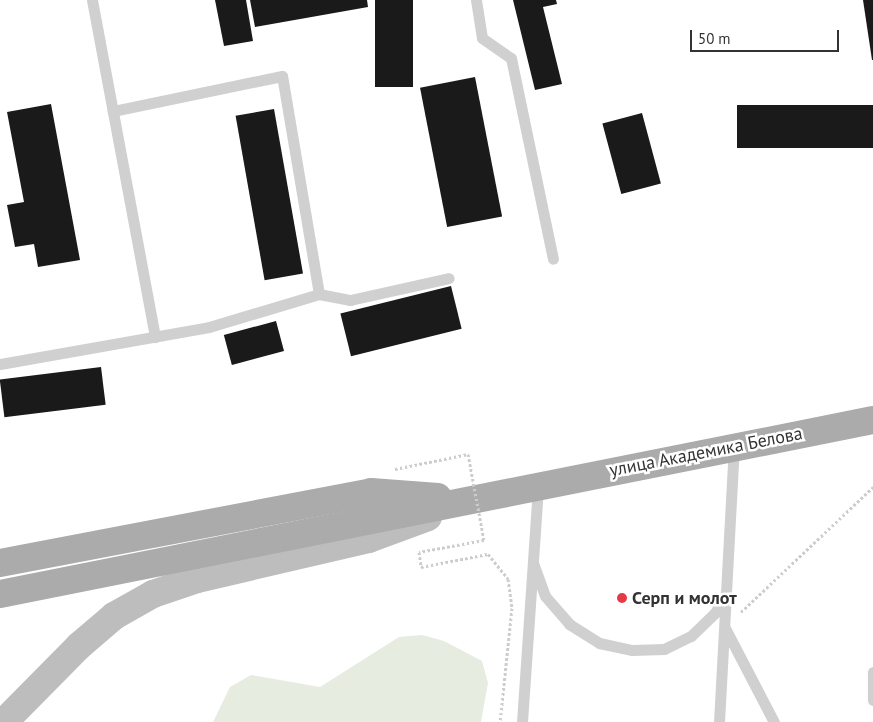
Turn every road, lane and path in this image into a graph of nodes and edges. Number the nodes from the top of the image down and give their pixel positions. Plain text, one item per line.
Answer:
1 (92, 0) edge
2 (476, 0) edge
3 (113, 111) junction
4 (553, 259) dead end
5 (449, 278) dead end
6 (319, 294) junction
7 (155, 337) junction
8 (0, 364) edge
9 (873, 420) edge
10 (734, 446) junction
11 (418, 464) dead end
12 (538, 484) junction
13 (873, 487) edge
14 (471, 500) junction
15 (105, 544) junction
16 (0, 553) edge
17 (533, 562) junction
18 (0, 563) edge
19 (726, 592) junction
20 (0, 594) edge
21 (725, 627) junction
22 (873, 672) edge
23 (873, 700) edge
24 (4, 722) edge
25 (500, 722) edge
26 (522, 722) edge
27 (719, 722) edge
28 (774, 722) edge

1 - 3 lane
2 - 4 lane
3 - 6 lane
3 - 7 lane
5 - 6 lane
6 - 7 lane
7 - 8 lane
9 - 10 main road, улица Академика Белова
10 - 12 main road, улица Академика Белова
10 - 19 lane
11 - 25 path, bridge
12 - 14 main road, улица Академика Белова
12 - 17 lane
13 - 21 path
14 - 15 main road
14 - 20 main road, улица Академика Белова
14 - 24 main road
15 - 16 main road
15 - 18 main road
17 - 19 lane
17 - 26 lane
19 - 21 lane
21 - 27 lane
21 - 28 lane
22 - 23 lane

